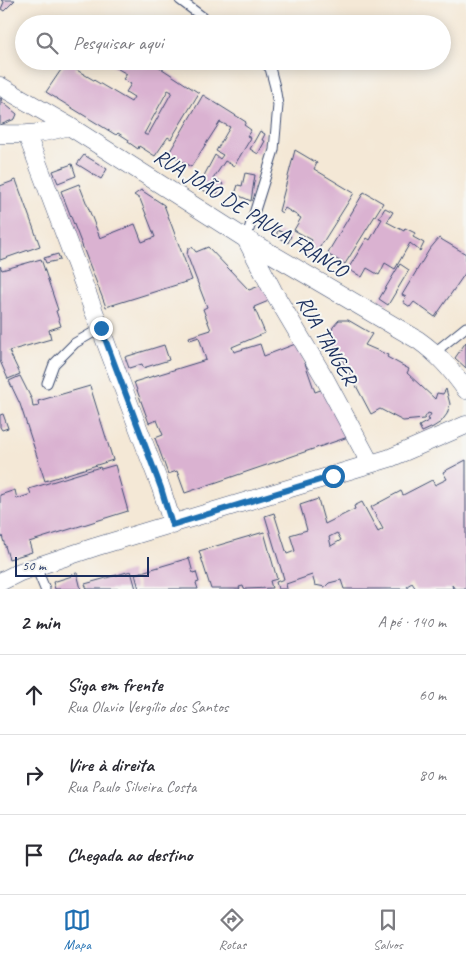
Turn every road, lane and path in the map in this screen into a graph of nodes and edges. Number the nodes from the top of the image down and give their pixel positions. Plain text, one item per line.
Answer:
1 (180, 0) edge
2 (200, 15) edge
3 (271, 70) edge
4 (0, 86) edge
5 (69, 126) junction
6 (0, 134) edge
7 (26, 135) junction
8 (246, 238) junction
9 (466, 327) edge
10 (101, 328) junction
11 (435, 352) junction
12 (46, 383) dead end
13 (466, 390) edge
14 (466, 425) edge
15 (370, 464) junction
16 (172, 525) junction
17 (36, 567) junction
18 (0, 582) edge
19 (45, 589) edge

1 - 2 lane
3 - 8 lane
4 - 5 street, RUA JOÃO DE PAULA FRANCO
5 - 7 street
5 - 8 street, RUA JOÃO DE PAULA FRANCO
6 - 7 street
7 - 10 street
8 - 11 street, RUA JOÃO DE PAULA FRANCO
8 - 15 street, RUA TANGER
9 - 11 lane
10 - 12 lane
10 - 16 street
11 - 13 street, RUA JOÃO DE PAULA FRANCO
14 - 15 street
15 - 16 street
16 - 17 street
17 - 18 street
17 - 19 lane

